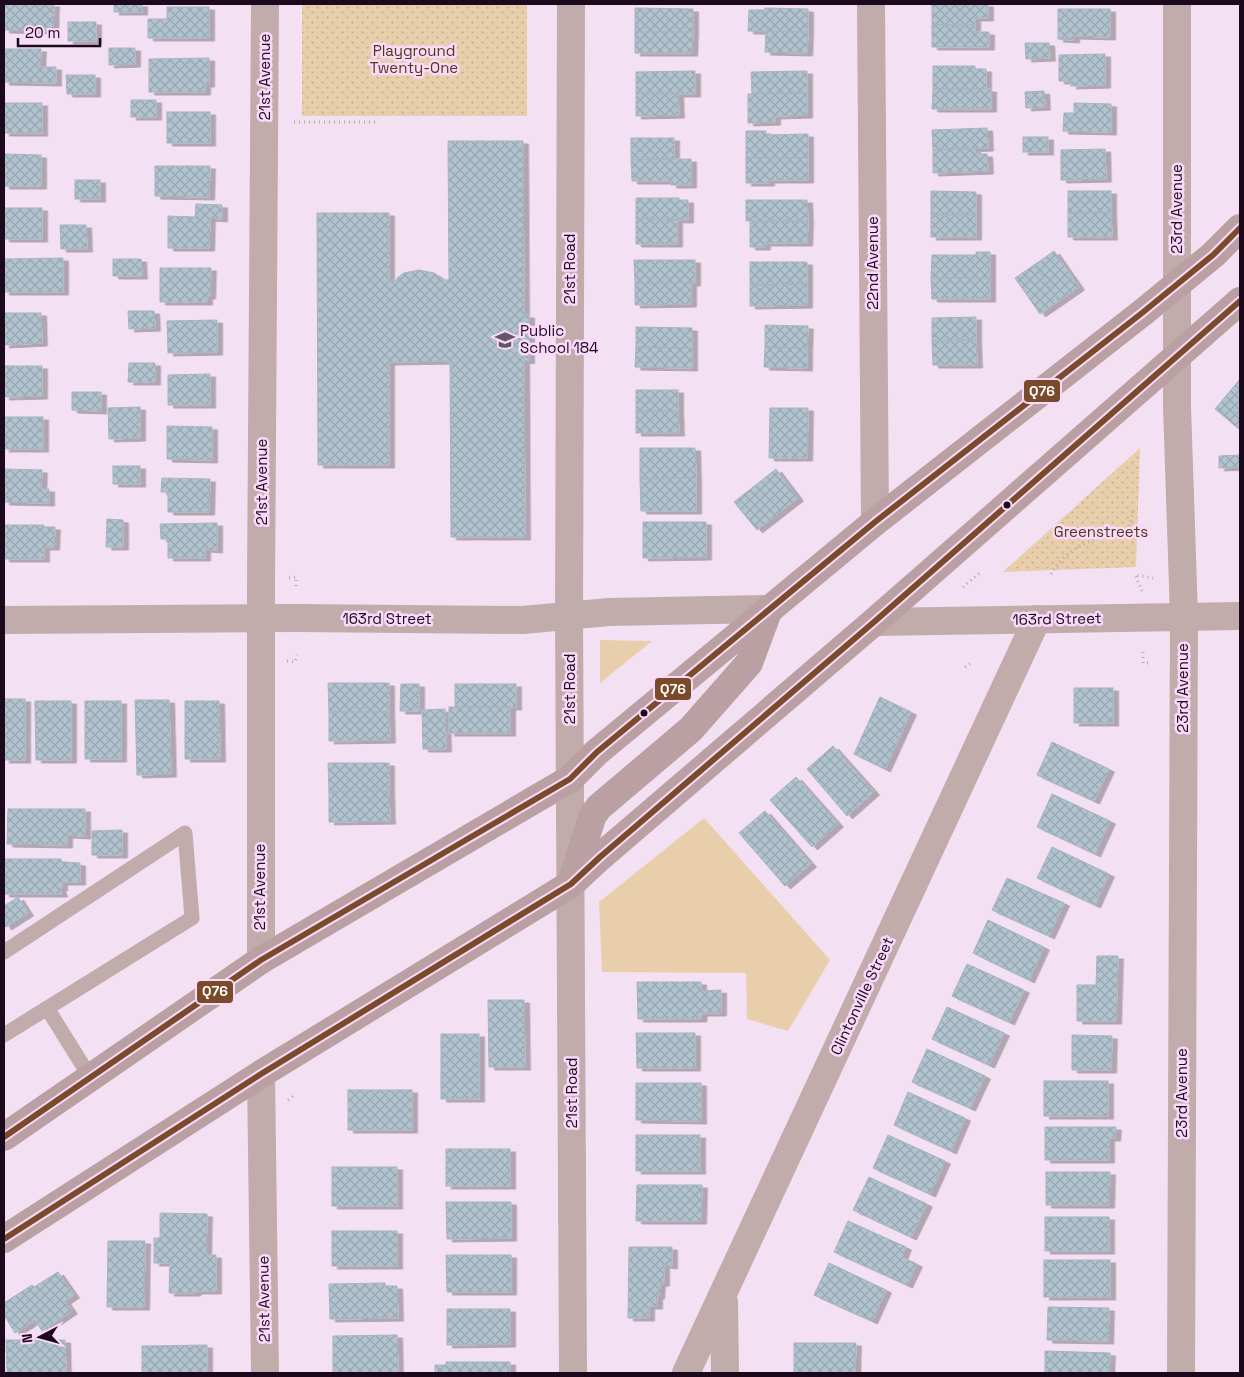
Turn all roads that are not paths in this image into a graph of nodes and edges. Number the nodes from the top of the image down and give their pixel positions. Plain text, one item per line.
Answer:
1 (265, 4) edge
2 (571, 4) edge
3 (870, 4) edge
4 (1177, 4) edge
5 (1240, 228) edge
6 (1177, 284) junction
7 (1240, 301) edge
8 (1177, 357) junction
9 (875, 522) junction
10 (769, 608) junction
11 (569, 616) junction
12 (1184, 616) junction
13 (1240, 616) edge
14 (261, 619) junction
15 (1037, 619) junction
16 (4, 620) edge
17 (874, 622) junction
18 (570, 779) junction
19 (571, 884) junction
20 (4, 952) edge
21 (261, 960) junction
22 (47, 1008) junction
23 (4, 1035) edge
24 (261, 1074) junction
25 (90, 1077) junction
26 (4, 1137) edge
27 (4, 1238) edge
28 (724, 1295) junction
29 (265, 1373) edge
30 (573, 1373) edge
31 (686, 1373) edge
32 (725, 1373) edge
33 (1181, 1373) edge

1 - 14 street, 21st Avenue
2 - 11 street, 21st Road
3 - 9 street, 22nd Avenue
4 - 6 street, 23rd Avenue
5 - 6 main road
6 - 8 street, 23rd Avenue
6 - 9 main road
7 - 8 main road
8 - 12 street, 23rd Avenue
8 - 17 main road
9 - 10 main road
10 - 11 street, 163rd Street
10 - 18 main road
10 - 19 main road
11 - 14 street, 163rd Street
11 - 18 street, 21st Road
12 - 13 street, 163rd Street
12 - 15 street, 163rd Street
12 - 33 street, 23rd Avenue
14 - 16 street, 163rd Street
14 - 21 street, 21st Avenue
15 - 17 street, 163rd Street
15 - 28 street, Clintonville Street
17 - 19 main road
18 - 19 street, 21st Road
18 - 21 main road
19 - 24 main road
19 - 30 street, 21st Road
20 - 22 lane
21 - 25 main road
22 - 23 lane
22 - 25 lane
24 - 27 main road
24 - 29 street, 21st Avenue
25 - 26 main road
28 - 31 street, Clintonville Street
28 - 32 street

